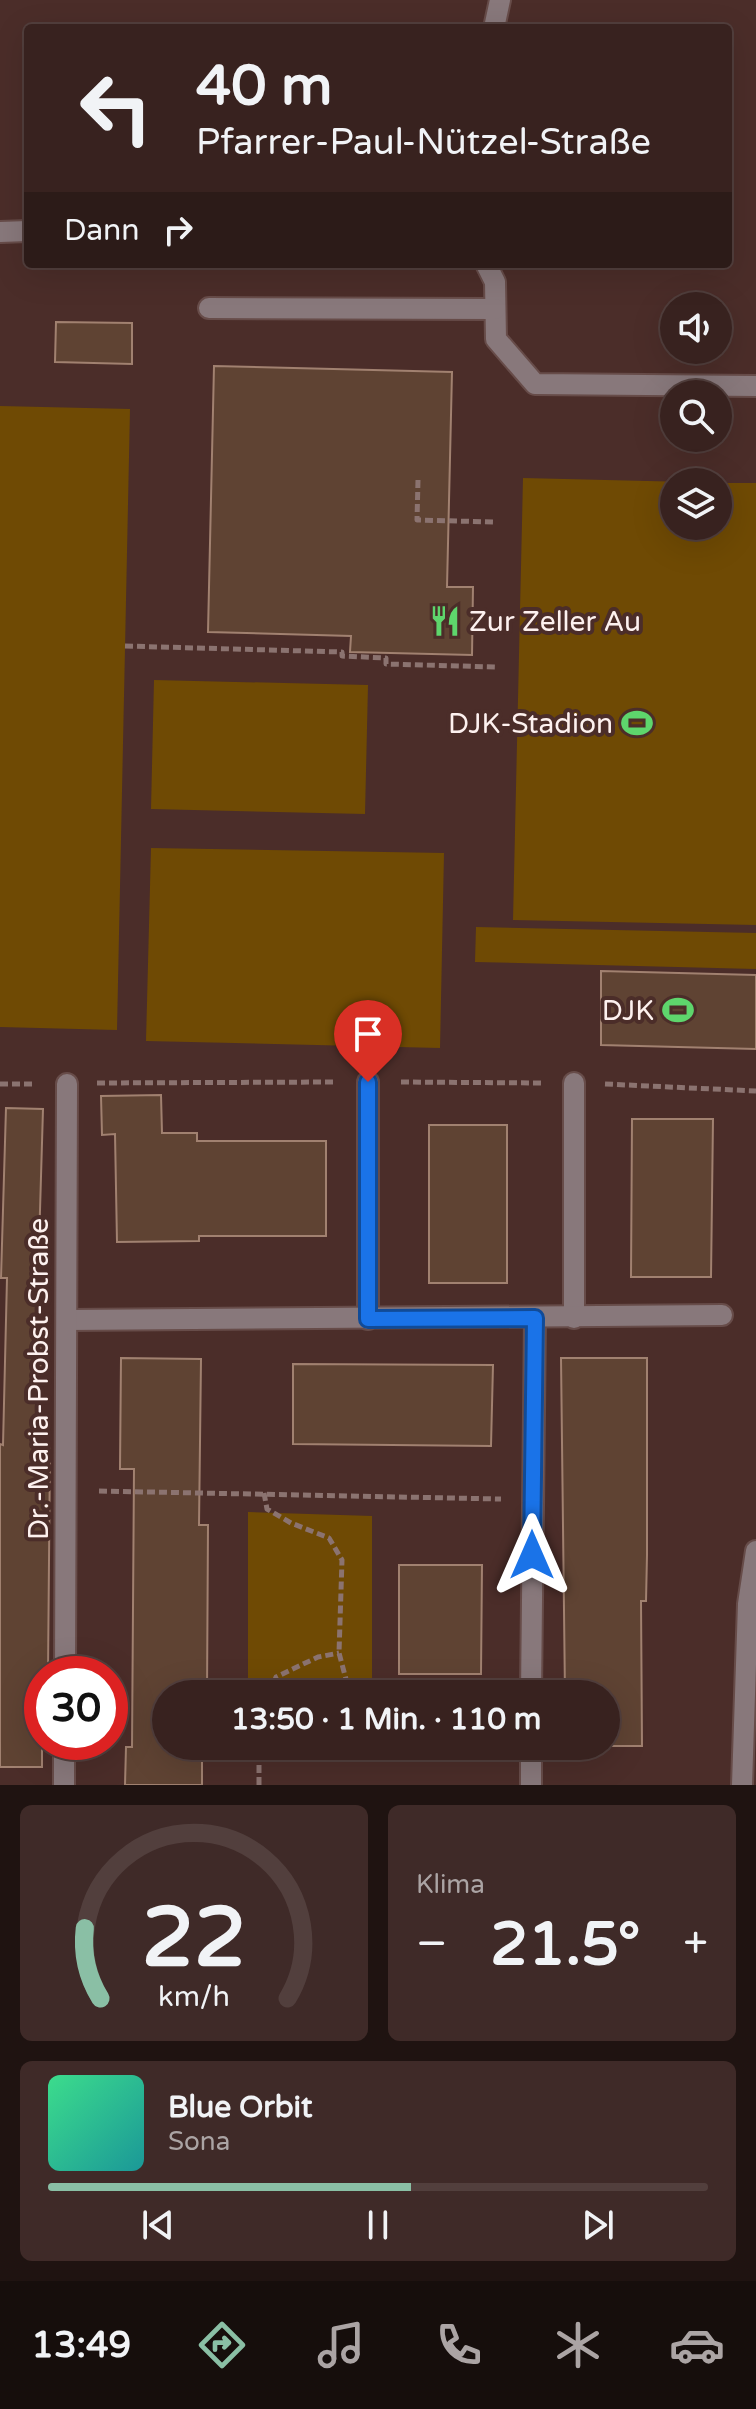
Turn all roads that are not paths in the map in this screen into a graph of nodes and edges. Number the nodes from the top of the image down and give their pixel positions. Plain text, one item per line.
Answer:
1 (500, 0) edge
2 (495, 24) edge
3 (24, 231) edge
4 (0, 232) edge
5 (488, 268) edge
6 (209, 308) dead end
7 (495, 309) junction
8 (756, 386) edge
9 (368, 1082) dead end
10 (574, 1083) dead end
11 (67, 1084) dead end
12 (722, 1315) dead end
13 (535, 1318) junction
14 (574, 1318) junction
15 (368, 1319) junction
16 (68, 1320) junction
17 (756, 1551) edge
18 (65, 1656) edge
19 (531, 1680) edge
20 (64, 1760) edge
21 (531, 1760) edge
22 (64, 1785) edge
23 (531, 1785) edge
24 (742, 1785) edge

1 - 2 street
3 - 4 street
5 - 7 street
6 - 7 street
7 - 8 street
9 - 15 street
10 - 14 street
11 - 16 street, Dr.-Maria-Probst-Straße
12 - 14 street
13 - 14 street
13 - 15 street
13 - 19 street
15 - 16 street
16 - 18 street, Dr.-Maria-Probst-Straße
17 - 24 street
20 - 22 street
21 - 23 street

